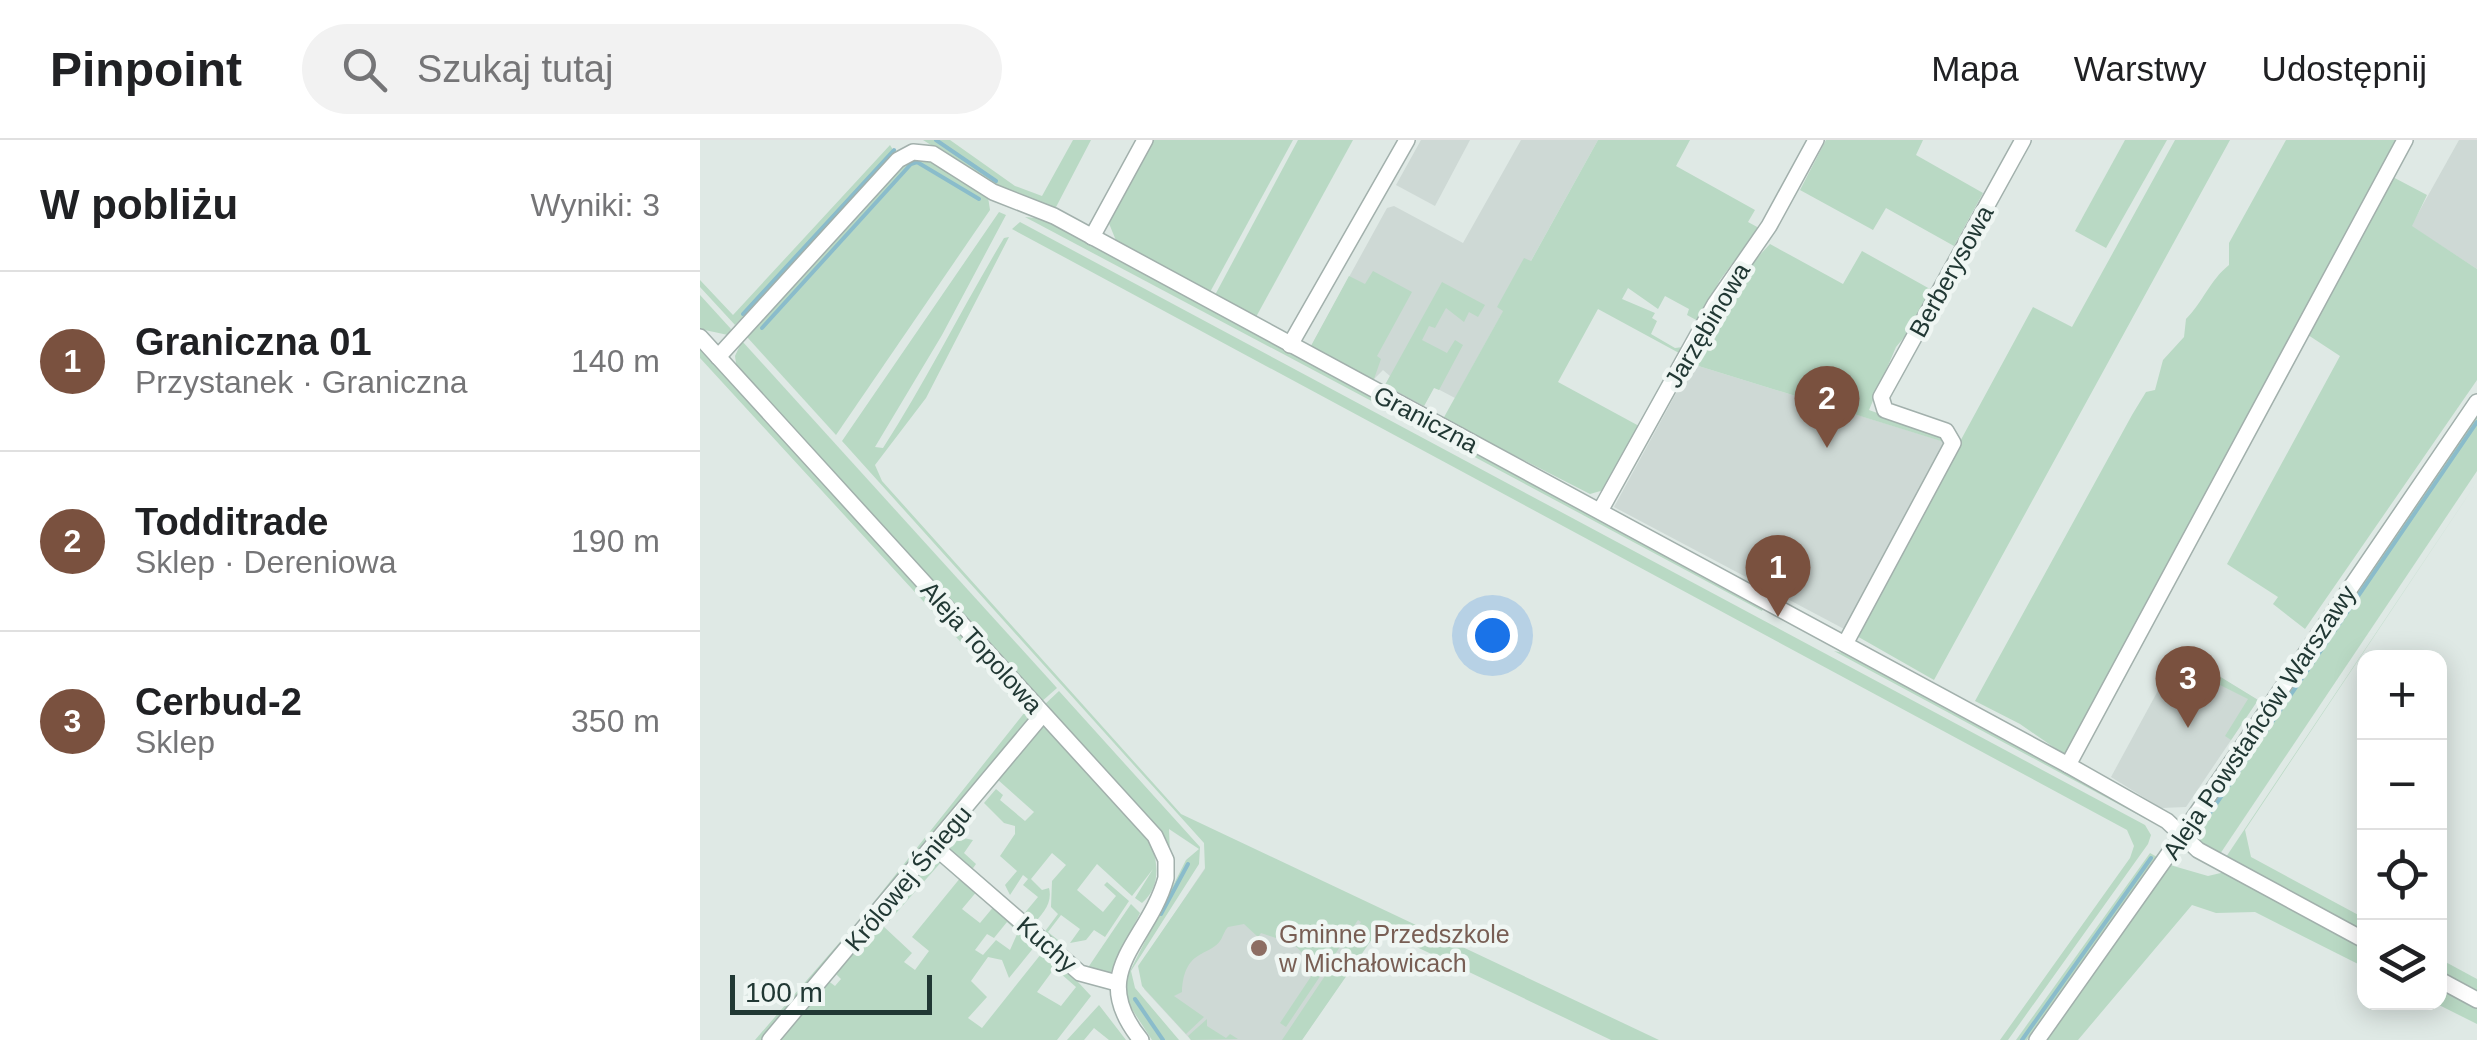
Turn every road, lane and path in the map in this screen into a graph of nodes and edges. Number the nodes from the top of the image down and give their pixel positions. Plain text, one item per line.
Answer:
1 (1145, 140) edge
2 (1407, 140) edge
3 (1816, 140) edge
4 (2023, 140) edge
5 (2405, 140) edge
6 (1092, 237) junction
7 (700, 337) edge
8 (1290, 346) junction
9 (718, 357) junction
10 (2477, 402) edge
11 (1600, 511) junction
12 (1845, 644) junction
13 (1044, 714) junction
14 (2068, 765) junction
15 (2182, 836) junction
16 (936, 848) junction
17 (2357, 936) edge
18 (1117, 984) junction
19 (2447, 984) edge
20 (2477, 1000) edge
21 (770, 1040) edge
22 (1141, 1040) edge
23 (2037, 1040) edge

1 - 6 street
2 - 8 street
3 - 11 street, Jarzębinowa
4 - 12 street, Berberysowa
5 - 14 street
6 - 8 street, Graniczna
6 - 9 street, Graniczna
7 - 9 street, Aleja Topolowa
8 - 11 street, Graniczna
9 - 13 street, Aleja Topolowa
10 - 15 street, Aleja Powstańców Warszawy
11 - 12 street, Graniczna
12 - 14 street, Graniczna
13 - 16 street, Królowej Śniegu
13 - 18 street, Aleja Topolowa
14 - 15 street, Graniczna
15 - 17 street, Graniczna
15 - 23 street, Aleja Powstańców Warszawy
16 - 18 street, Kuchy
16 - 21 street, Królowej Śniegu
18 - 22 street
19 - 20 street

